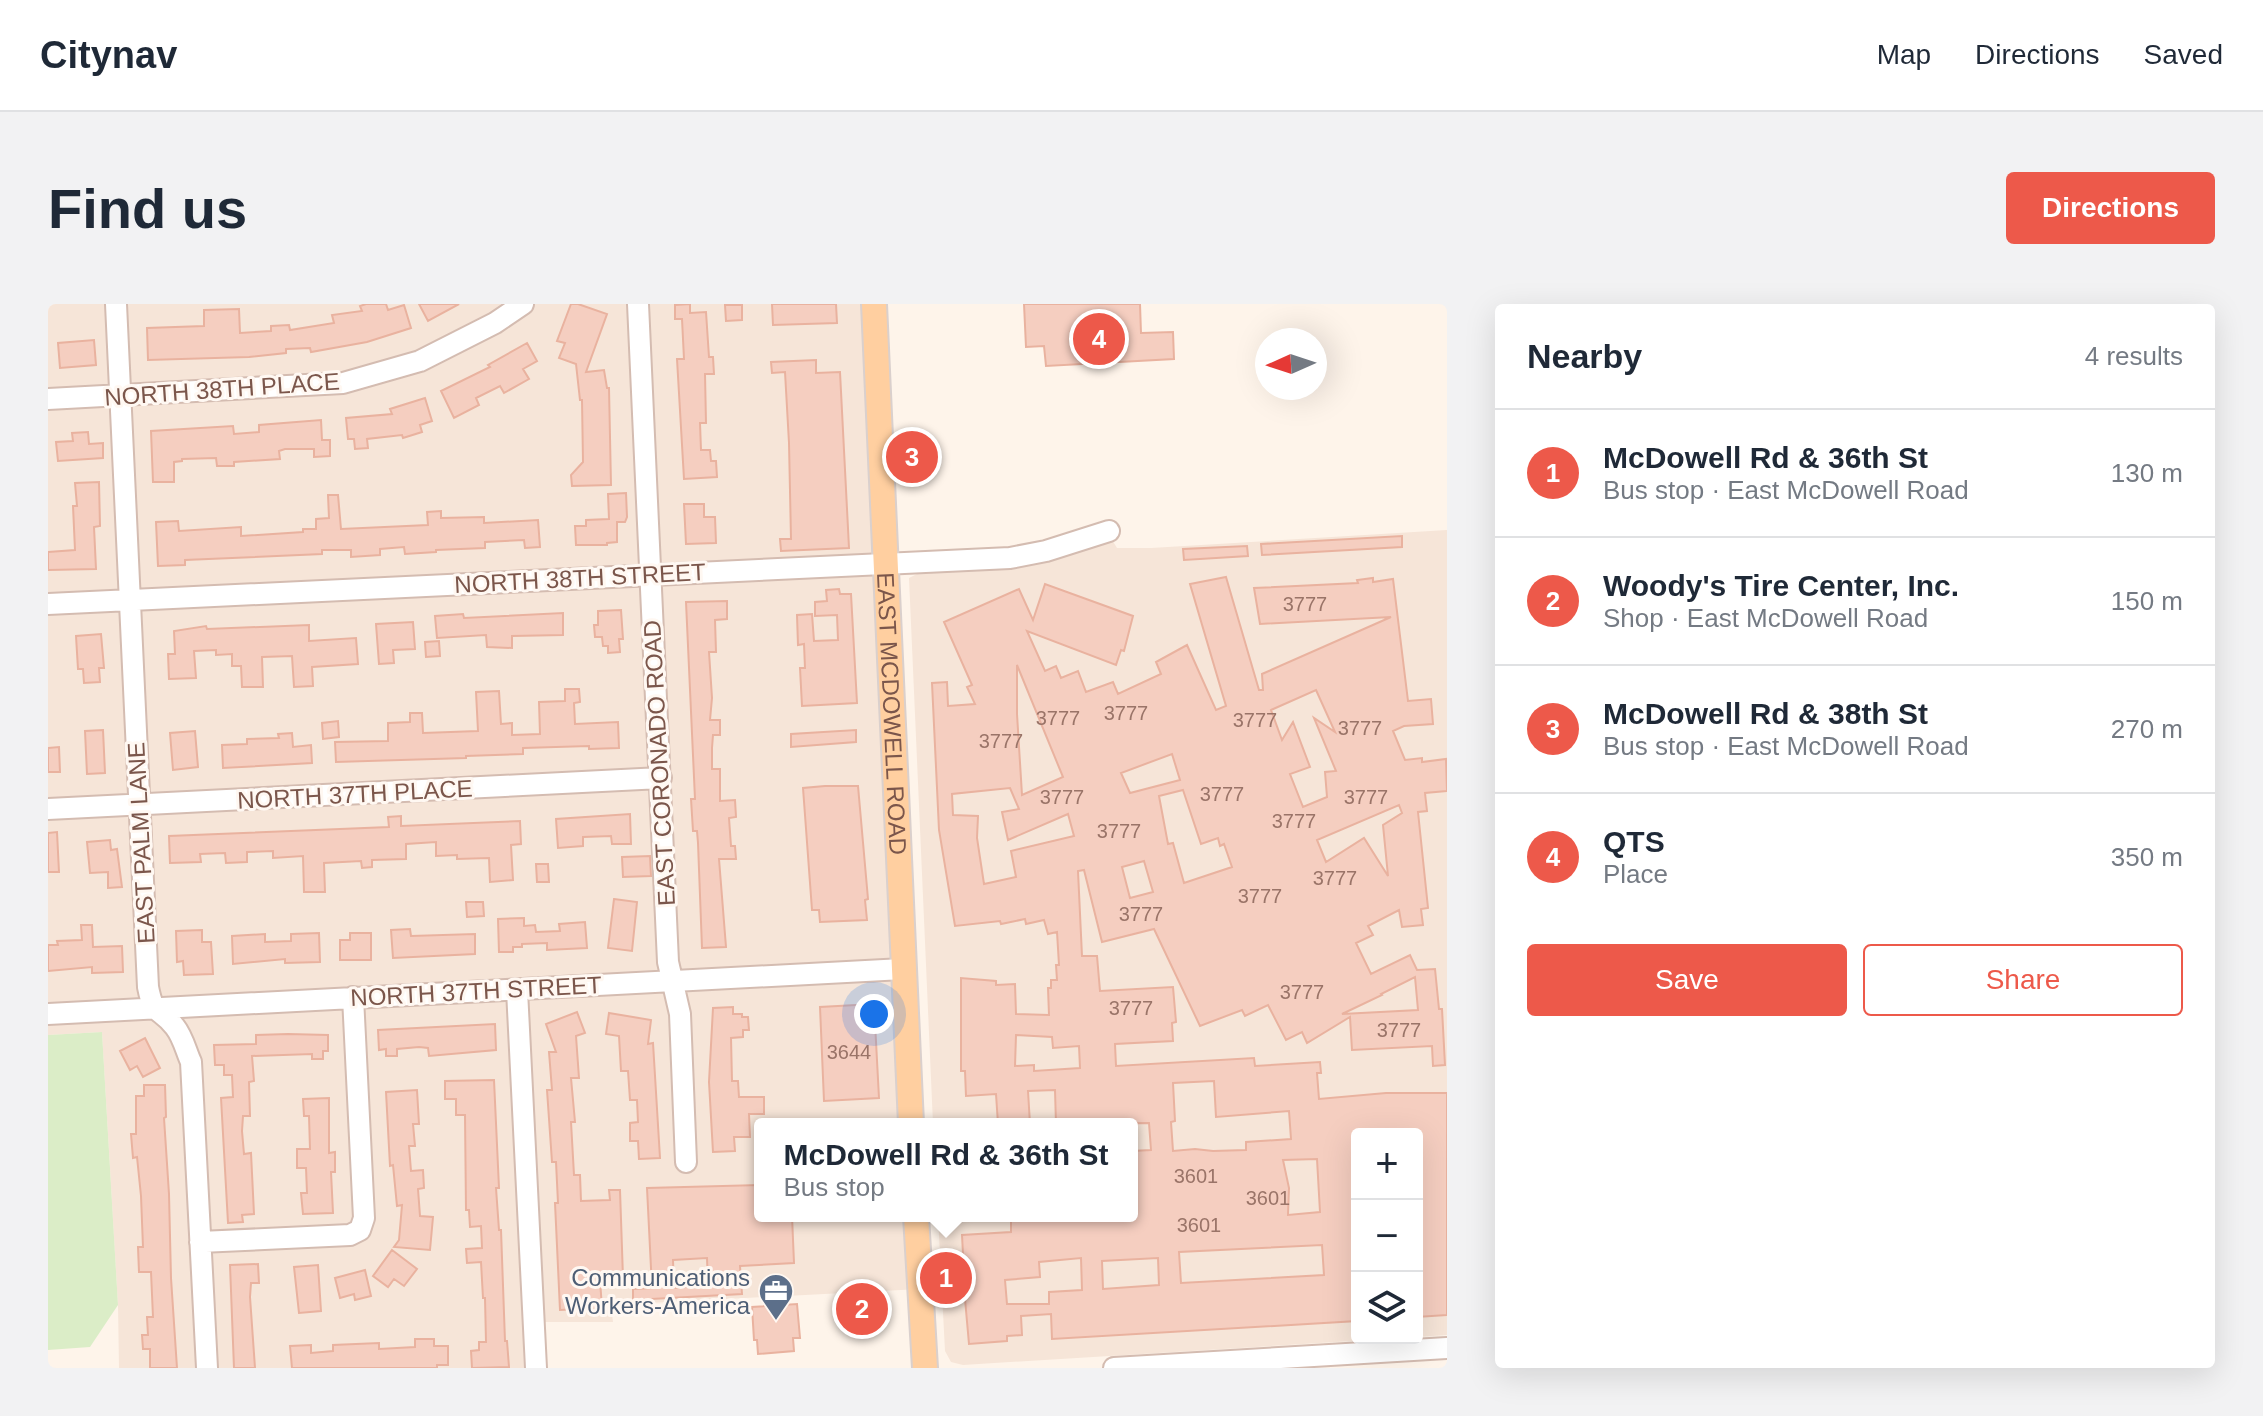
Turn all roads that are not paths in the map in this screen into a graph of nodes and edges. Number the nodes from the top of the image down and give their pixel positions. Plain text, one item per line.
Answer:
1 (116, 304) edge
2 (523, 304) edge
3 (638, 304) edge
4 (874, 304) edge
5 (120, 396) junction
6 (48, 399) edge
7 (1109, 531) dead end
8 (886, 563) junction
9 (651, 575) junction
10 (130, 600) junction
11 (48, 604) edge
12 (661, 778) junction
13 (140, 805) junction
14 (48, 809) edge
15 (903, 969) junction
16 (673, 982) junction
17 (517, 990) junction
18 (353, 997) junction
19 (152, 1008) junction
20 (48, 1014) edge
21 (911, 1118) edge
22 (686, 1162) dead end
23 (916, 1222) edge
24 (200, 1242) junction
25 (1447, 1348) edge
26 (207, 1368) edge
27 (536, 1368) edge
28 (925, 1368) edge
29 (1114, 1368) edge

1 - 5 street, EAST PALM LANE
2 - 5 street, NORTH 38TH PLACE
3 - 9 street, EAST CORONADO ROAD
4 - 8 main road, EAST MCDOWELL ROAD
5 - 6 street, NORTH 38TH PLACE
5 - 10 street, EAST PALM LANE
7 - 8 street, NORTH 38TH STREET
8 - 9 street, NORTH 38TH STREET
8 - 15 main road, EAST MCDOWELL ROAD
9 - 10 street, NORTH 38TH STREET
9 - 12 street, EAST CORONADO ROAD
10 - 11 street, NORTH 38TH STREET
10 - 13 street, EAST PALM LANE
12 - 13 street, NORTH 37TH PLACE
12 - 16 street, EAST CORONADO ROAD
13 - 14 street, NORTH 37TH PLACE
13 - 19 street, EAST PALM LANE
15 - 16 street, NORTH 37TH STREET
15 - 21 main road, EAST MCDOWELL ROAD
16 - 17 street, NORTH 37TH STREET
16 - 22 street, EAST CORONADO ROAD
17 - 18 street, NORTH 37TH STREET
17 - 27 street
18 - 19 street, NORTH 37TH STREET
18 - 24 street
19 - 20 street, NORTH 37TH STREET
19 - 24 street
23 - 28 main road
24 - 26 street
25 - 29 street

